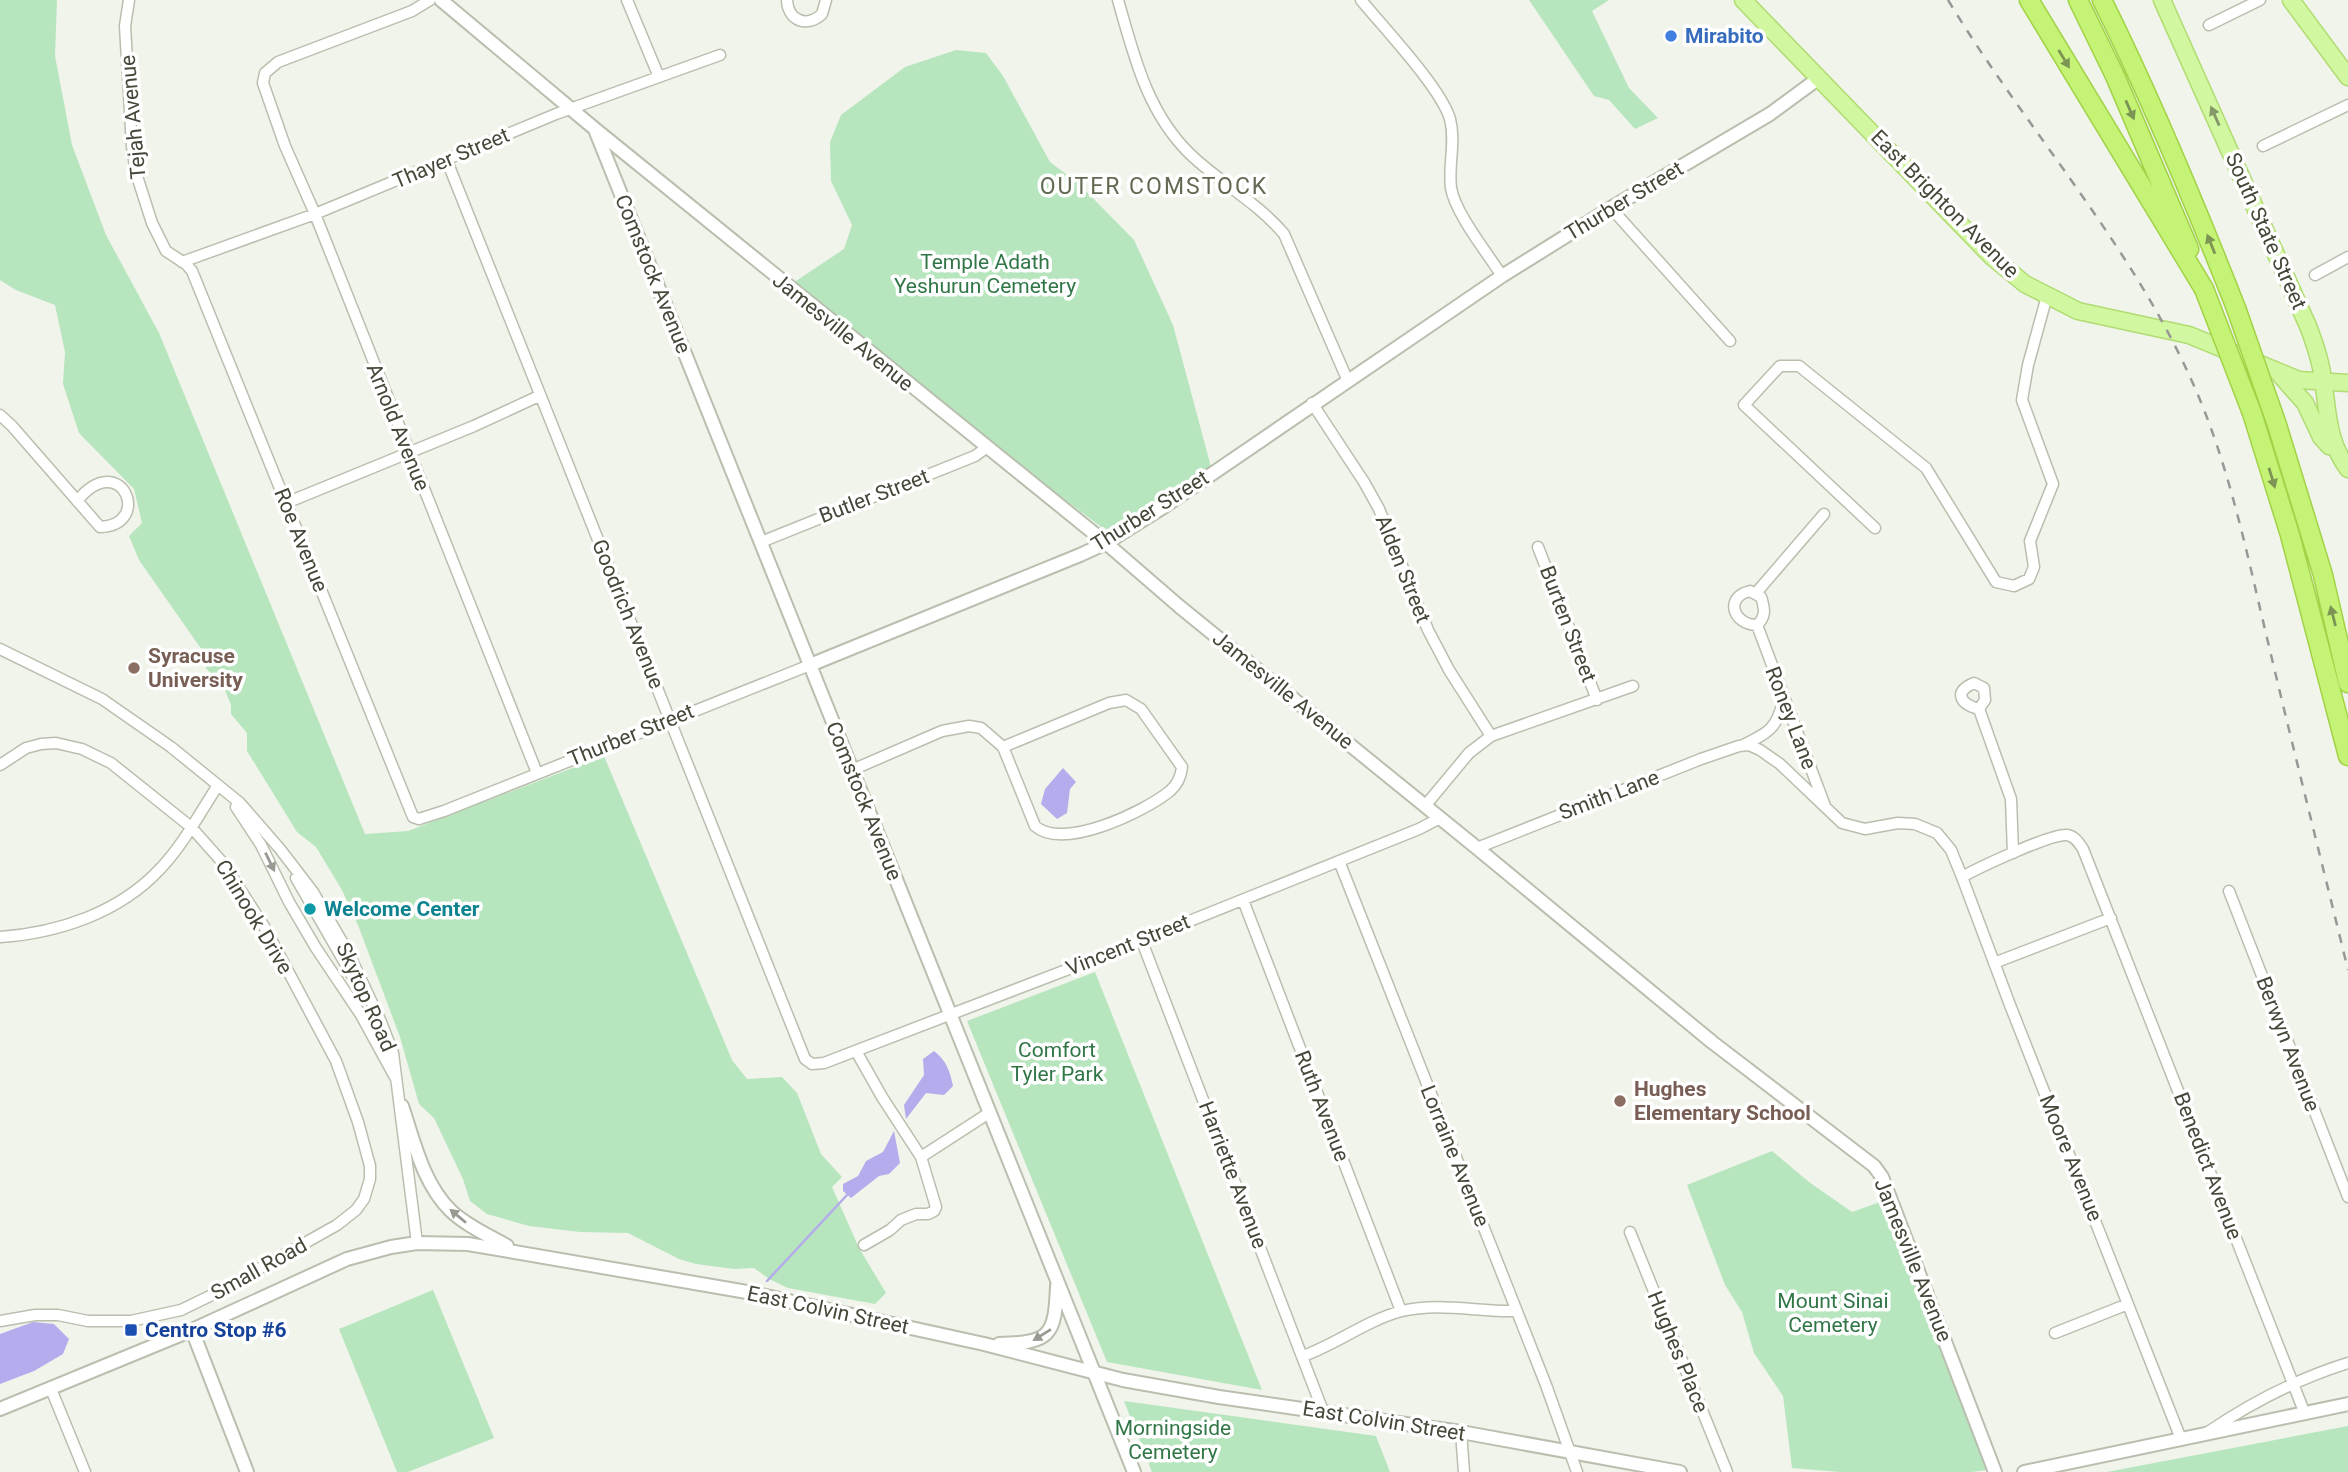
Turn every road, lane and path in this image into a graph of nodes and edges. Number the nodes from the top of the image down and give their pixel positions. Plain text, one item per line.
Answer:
1 (129, 0) edge
2 (430, 0) edge
3 (441, 0) edge
4 (627, 0) edge
5 (787, 0) edge
6 (826, 0) edge
7 (1118, 0) edge
8 (1361, 0) edge
9 (1743, 0) edge
10 (2029, 0) edge
11 (2078, 0) edge
12 (2102, 0) edge
13 (2162, 0) edge
14 (2260, 0) edge
15 (2291, 0) edge
16 (2209, 25) dead end
17 (720, 55) dead end
18 (659, 77) junction
19 (2348, 77) edge
20 (1819, 78) junction
21 (2348, 105) edge
22 (572, 109) junction
23 (595, 129) junction
24 (2263, 146) dead end
25 (447, 161) junction
26 (1611, 208) junction
27 (315, 214) junction
28 (2348, 257) edge
29 (182, 262) junction
30 (2315, 275) dead end
31 (1502, 276) junction
32 (2204, 289) junction
33 (2047, 296) junction
34 (1730, 341) dead end
35 (2315, 344) junction
36 (2278, 372) junction
37 (1348, 379) junction
38 (2299, 380) junction
39 (2324, 383) junction
40 (2348, 383) edge
41 (540, 396) junction
42 (1312, 403) junction
43 (0, 415) edge
44 (986, 448) junction
45 (408, 452) junction
46 (2346, 466) edge
47 (77, 501) junction
48 (286, 503) junction
49 (1824, 514) dead end
50 (1874, 528) dead end
51 (761, 542) junction
52 (1106, 543) junction
53 (1538, 547) dead end
54 (1756, 593) junction
55 (1757, 625) junction
56 (0, 649) edge
57 (810, 665) junction
58 (2348, 682) edge
59 (1633, 686) dead end
60 (1784, 699) junction
61 (1597, 700) junction
62 (1979, 709) dead end
63 (671, 719) junction
64 (1491, 736) junction
65 (1742, 746) junction
66 (1003, 747) junction
67 (2348, 756) edge
68 (0, 765) edge
69 (852, 770) junction
70 (537, 773) junction
71 (218, 785) junction
72 (1425, 806) junction
73 (1827, 810) junction
74 (416, 818) joint
75 (1440, 818) junction
76 (191, 827) junction
77 (1477, 848) junction
78 (2013, 853) junction
79 (1339, 861) junction
80 (1962, 877) junction
81 (2229, 891) dead end
82 (309, 893) junction
83 (1243, 900) junction
84 (289, 902) junction
85 (2111, 919) junction
86 (326, 920) junction
87 (307, 932) junction
88 (0, 937) edge
89 (1141, 939) junction
90 (1994, 964) junction
91 (950, 1014) junction
92 (856, 1051) junction
93 (336, 1061) joint
94 (812, 1064) joint
95 (399, 1084) junction
96 (402, 1106) junction
97 (989, 1113) junction
98 (921, 1157) junction
99 (2348, 1196) edge
100 (1630, 1232) dead end
101 (417, 1243) junction
102 (864, 1245) dead end
103 (517, 1251) junction
104 (1058, 1282) junction
105 (2128, 1304) junction
106 (1401, 1311) junction
107 (1516, 1311) junction
108 (0, 1321) edge
109 (192, 1330) junction
110 (2055, 1333) dead end
111 (984, 1345) junction
112 (1303, 1356) junction
113 (2348, 1363) edge
114 (1094, 1373) junction
115 (2293, 1383) junction
116 (51, 1389) junction
117 (2348, 1405) edge
118 (0, 1409) edge
119 (1323, 1411) junction
120 (2305, 1413) junction
121 (1461, 1432) junction
122 (2203, 1435) junction
123 (2181, 1439) junction
124 (1570, 1452) junction
125 (85, 1472) edge
126 (247, 1472) edge
127 (1134, 1472) edge
128 (1464, 1472) edge
129 (1577, 1472) edge
130 (1680, 1472) edge
131 (1727, 1472) edge
132 (1995, 1472) edge
133 (2024, 1472) edge

1 - 29 street, Tejah Avenue
2 - 27 street, Arnold Avenue
3 - 22 street, Jamesville Avenue
4 - 18 street
5 - 6 street
7 - 37 street
8 - 31 street
9 - 20 main road, East Brighton Avenue
10 -> 32 highway
11 -> 32 highway
58 -> 12 highway, bridge
35 -> 13 main road, South State Street
14 - 16 street
15 - 19 main road
17 - 18 street, Thayer Street
18 - 22 street, Thayer Street
20 - 26 street, Thurber Street
20 - 33 main road, East Brighton Avenue
21 - 24 street
22 - 23 street, Jamesville Avenue
22 - 25 street, Thayer Street
23 - 44 street, Jamesville Avenue
23 - 51 street, Comstock Avenue
25 - 27 street, Thayer Street
25 - 41 street, Goodrich Avenue
26 - 31 street, Thurber Street
26 - 34 street
27 - 29 street, Thayer Street
27 - 45 street, Arnold Avenue
28 - 30 street
29 - 48 street, Roe Avenue
31 - 37 street, Thurber Street
32 -> 67 highway, bridge
33 - 36 main road, East Brighton Avenue
33 - 50 street
35 - 38 main road
35 - 39 main road, South State Street
36 - 38 main road, East Brighton Avenue
36 - 46 main road
37 - 42 street, Thurber Street
38 - 39 main road, East Brighton Avenue
39 - 40 main road, East Brighton Avenue
39 - 46 main road, South State Street
41 - 45 street
41 - 63 street, Goodrich Avenue
42 - 52 street, Thurber Street
42 - 64 street, Alden Street
43 - 47 street
44 - 51 street, Butler Street
44 - 52 street, Jamesville Avenue
45 - 48 street
45 - 70 street, Arnold Avenue
47 - 47 street
48 - 74 street, Roe Avenue
49 - 54 street, Roney Lane
51 - 57 street, Comstock Avenue
52 - 57 street, Thurber Street
52 - 72 street, Jamesville Avenue
53 - 61 street, Burten Street
54 - 55 street, Roney Lane
54 - 55 street, Roney Lane
55 - 60 street, Roney Lane
56 - 71 street, Skytop Road
57 - 63 street, Thurber Street
57 - 69 street, Comstock Avenue
59 - 61 street
60 - 65 street, Smith Lane
60 - 73 street, Roney Lane
61 - 64 street
62 - 78 street
63 - 70 street, Thurber Street
63 - 94 street, Goodrich Avenue
64 - 72 street
65 - 73 street
65 - 77 street, Smith Lane
66 - 66 street
66 - 69 street
68 - 76 street, Chinook Drive
69 - 91 street, Comstock Avenue
70 - 74 street, Thurber Street
71 - 76 street
71 - 82 street, Skytop Road
71 -> 84 street, Skytop Road
72 - 75 street, Jamesville Avenue
73 - 80 street
75 - 77 street, Jamesville Avenue
75 - 79 street, Vincent Street
76 - 88 street
76 - 93 street, Chinook Drive
77 - 132 street, Jamesville Avenue
78 - 80 street
78 - 85 street, Benedict Avenue
79 - 83 street, Vincent Street
79 - 107 street, Lorraine Avenue
80 - 90 street, Moore Avenue
81 - 99 street, Berwyn Avenue
82 - 84 street
82 - 86 street, Skytop Road
83 - 89 street, Vincent Street
83 - 106 street, Ruth Avenue
84 - 87 street, Skytop Road
85 - 90 street
85 - 115 street, Benedict Avenue
86 - 87 street
86 - 95 street, Skytop Road
87 - 95 street, Skytop Road
89 - 91 street, Vincent Street
89 - 112 street, Harriette Avenue
90 - 105 street, Moore Avenue
91 - 92 street, Vincent Street
91 - 97 street, Comstock Avenue
92 - 94 street, Vincent Street
92 - 98 street
93 - 108 street, Small Road
95 - 96 street, Skytop Road
96 - 101 street, Skytop Road
103 -> 96 street
97 - 98 street
97 - 104 street, Comstock Avenue
98 - 102 street
100 - 131 street, Hughes Place
101 - 103 street, East Colvin Street
101 - 109 street, East Colvin Street
103 - 111 street, East Colvin Street
104 -> 111 street
104 - 114 street, Comstock Avenue
105 - 110 street
105 - 123 street, Moore Avenue
106 - 107 street
106 - 112 street
107 - 124 street, Lorraine Avenue
109 - 116 street, East Colvin Street
109 - 126 street
111 - 114 street, East Colvin Street
112 - 119 street, Harriette Avenue
113 - 115 street
114 - 119 street, East Colvin Street
114 - 127 street, Comstock Avenue
115 - 120 street, Benedict Avenue
115 - 122 street
116 - 118 street, East Colvin Street
116 - 125 street
117 - 120 street
119 - 121 street, East Colvin Street
120 - 122 street
121 - 124 street, East Colvin Street
121 - 128 street
122 - 123 street
123 - 133 street
124 - 129 street, Lorraine Avenue
124 - 130 street, East Colvin Street

